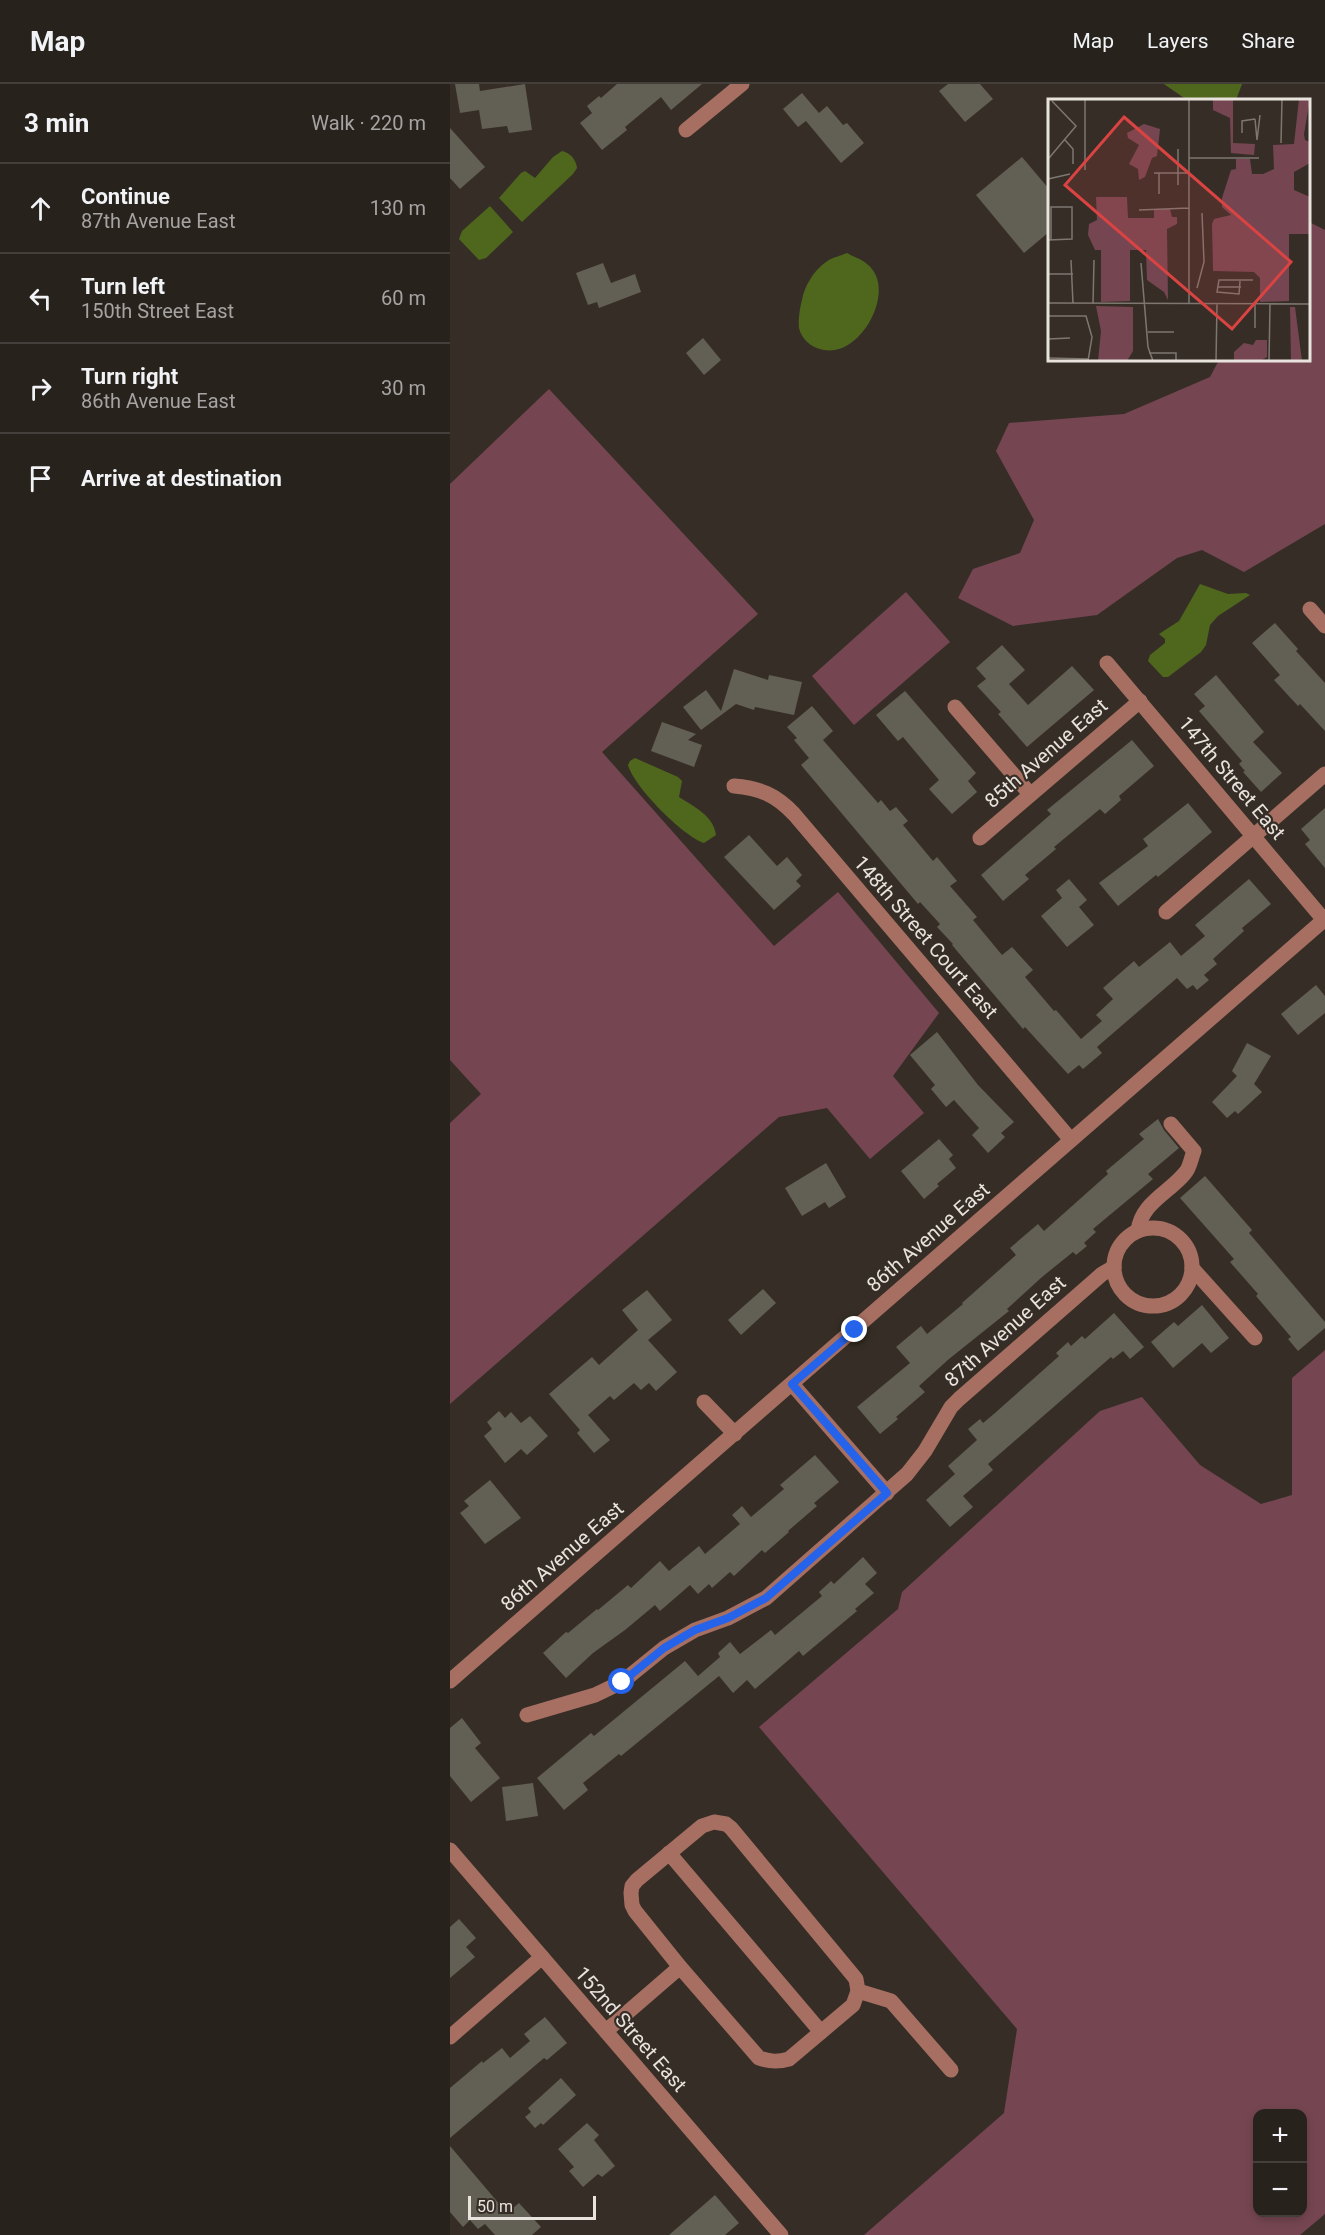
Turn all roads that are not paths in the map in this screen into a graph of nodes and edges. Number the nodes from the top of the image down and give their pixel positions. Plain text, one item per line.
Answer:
1 (742, 84) edge
2 (686, 130) dead end
3 (1310, 609) dead end
4 (1325, 627) edge
5 (1107, 663) dead end
6 (1140, 700) junction
7 (956, 707) dead end
8 (1325, 774) edge
9 (734, 786) dead end
10 (1030, 794) junction
11 (1254, 836) junction
12 (980, 838) dead end
13 (1166, 912) dead end
14 (1325, 920) edge
15 (1171, 1124) dead end
16 (1071, 1140) junction
17 (1138, 1231) junction
18 (1114, 1267) junction
19 (1192, 1268) junction
20 (1255, 1338) dead end
21 (792, 1384) junction
22 (704, 1402) dead end
23 (735, 1434) junction
24 (887, 1493) junction
25 (450, 1681) edge
26 (527, 1714) dead end
27 (450, 1850) edge
28 (669, 1853) junction
29 (542, 1957) junction
30 (680, 1967) junction
31 (858, 1991) junction
32 (606, 2031) junction
33 (821, 2032) junction
34 (450, 2037) edge
35 (951, 2070) dead end
36 (781, 2235) edge

1 - 2 street
3 - 4 street
5 - 6 street, 147th Street East
6 - 10 street, 85th Avenue East
6 - 11 street, 147th Street East
7 - 10 street
8 - 11 street
9 - 16 street, 148th Street Court East
10 - 12 street, 85th Avenue East
11 - 13 street
11 - 14 street, 147th Street East
14 - 16 street, 86th Avenue East
15 - 17 street
16 - 21 street, 86th Avenue East
17 - 18 street
17 - 19 street
18 - 19 street
18 - 24 street, 87th Avenue East
19 - 20 street
21 - 23 street, 86th Avenue East
21 - 24 street
22 - 23 street
23 - 25 street, 86th Avenue East
24 - 26 street, 87th Avenue East
27 - 29 street, 152nd Street East
28 - 30 street
28 - 31 street
28 - 33 street
29 - 32 street, 152nd Street East
29 - 34 street
30 - 32 street
30 - 33 street
31 - 33 street
31 - 35 street
32 - 36 street, 152nd Street East

